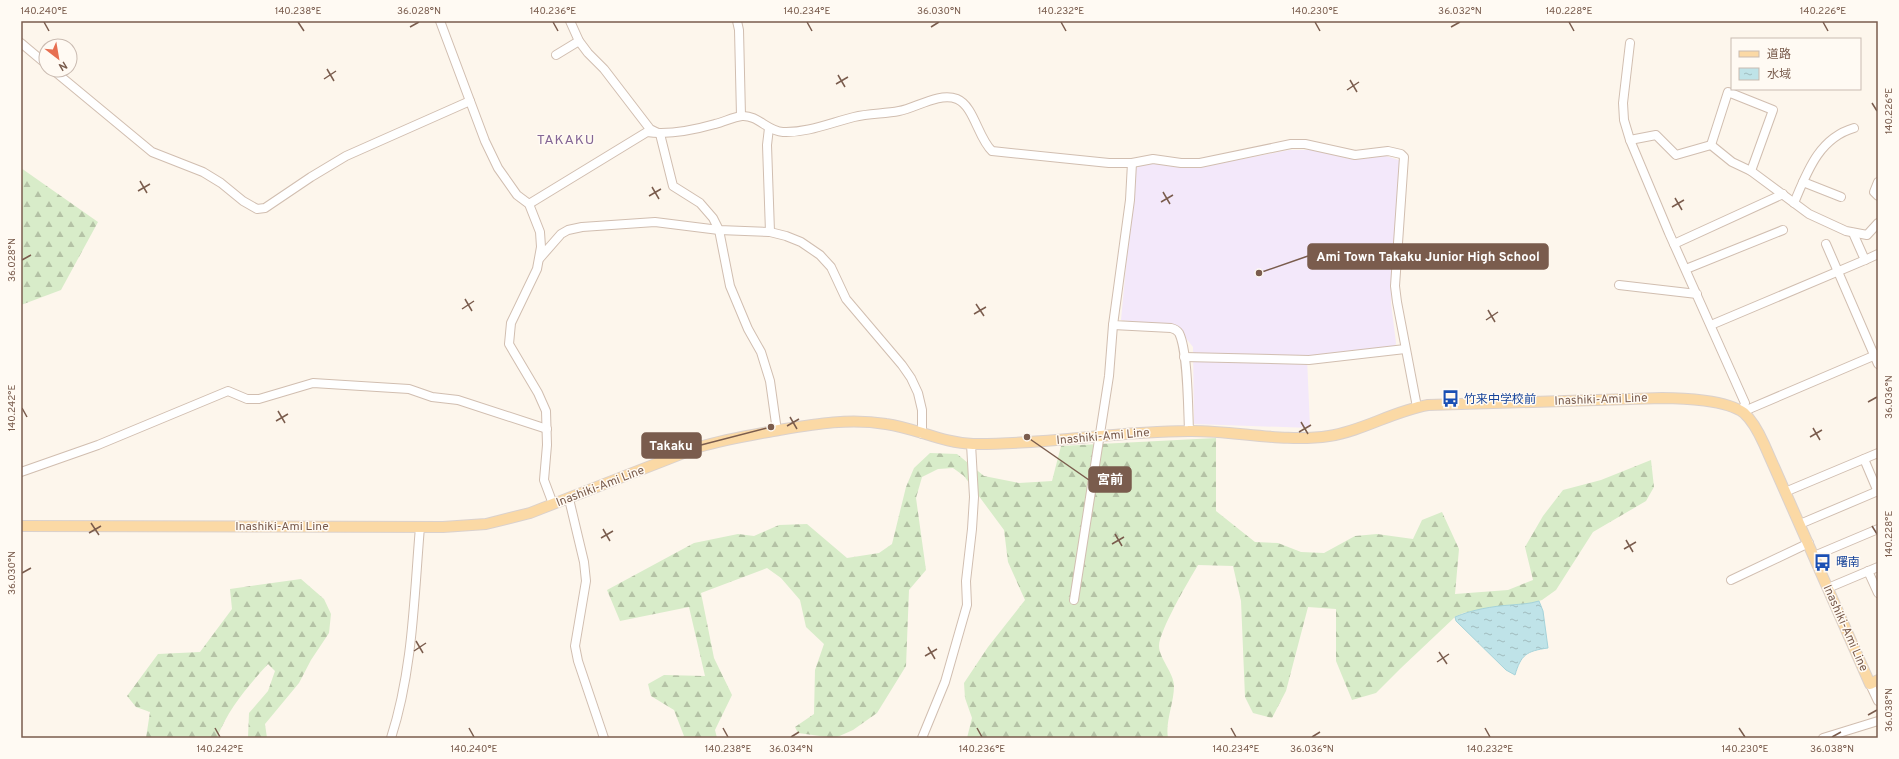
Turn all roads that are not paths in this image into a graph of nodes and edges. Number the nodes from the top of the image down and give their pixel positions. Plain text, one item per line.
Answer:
1 (440, 21) edge
2 (570, 21) edge
3 (737, 21) edge
4 (579, 41) junction
5 (21, 43) edge
6 (1630, 43) dead end
7 (556, 55) dead end
8 (38, 57) edge
9 (63, 78) edge
10 (470, 101) junction
11 (741, 116) junction
12 (769, 128) junction
13 (1854, 128) dead end
14 (660, 134) junction
15 (1630, 140) junction
16 (1711, 145) junction
17 (1132, 163) junction
18 (1751, 171) junction
19 (1803, 182) junction
20 (1878, 182) edge
21 (1783, 194) junction
22 (1878, 196) edge
23 (1841, 197) dead end
24 (1794, 203) junction
25 (529, 204) junction
26 (1878, 223) edge
27 (719, 230) junction
28 (1782, 230) dead end
29 (770, 232) junction
30 (1853, 233) junction
31 (1674, 244) junction
32 (1826, 244) dead end
33 (1878, 254) edge
34 (540, 258) junction
35 (1864, 260) junction
36 (1686, 269) junction
37 (1838, 271) junction
38 (1619, 285) dead end
39 (1697, 294) junction
40 (1711, 324) junction
41 (1113, 325) junction
42 (1405, 349) junction
43 (1184, 357) junction
44 (1877, 358) edge
45 (1417, 407) junction
46 (1742, 412) junction
47 (547, 429) junction
48 (777, 431) junction
49 (1188, 431) junction
50 (922, 434) junction
51 (1098, 436) junction
52 (971, 444) junction
53 (1878, 453) edge
54 (1864, 459) junction
55 (21, 472) edge
56 (1878, 491) edge
57 (1785, 492) junction
58 (569, 499) junction
59 (553, 504) junction
60 (1800, 524) junction
61 (21, 526) edge
62 (420, 527) junction
63 (1878, 529) edge
64 (1809, 544) junction
65 (1814, 556) junction
66 (1878, 567) edge
67 (1868, 571) junction
68 (1731, 580) dead end
69 (1828, 588) junction
70 (1878, 593) edge
71 (1074, 600) dead end
72 (1874, 682) edge
73 (1878, 701) edge
74 (1878, 721) edge
75 (391, 738) edge
76 (604, 738) edge
77 (922, 738) edge
78 (1823, 738) edge

1 - 10 street
2 - 4 street
3 - 11 street
4 - 7 street
4 - 14 street
5 - 8 street
6 - 15 street
9 - 10 street
10 - 25 street
11 - 12 street
11 - 14 street
12 - 17 street
12 - 29 street
13 - 19 street
14 - 25 street
14 - 27 street
15 - 16 street
15 - 31 street
16 - 18 street
16 - 18 street
17 - 41 street
17 - 42 street
18 - 21 street
19 - 23 street
19 - 24 street
20 - 22 street
21 - 24 street
21 - 31 street
24 - 30 street
25 - 34 street
26 - 30 street
27 - 29 street
27 - 34 street
27 - 48 street
28 - 36 street
29 - 50 street
30 - 35 street
31 - 36 street
32 - 37 street
33 - 35 street
34 - 47 street
35 - 37 street
36 - 39 street
37 - 40 street
37 - 44 street
38 - 39 street
39 - 40 street
40 - 46 street
41 - 43 street
41 - 51 street
42 - 43 street
42 - 45 street
43 - 49 street
44 - 46 street
45 - 46 main road, Inashiki-Ami Line
45 - 49 main road, Inashiki-Ami Line
46 - 57 main road, Inashiki-Ami Line
47 - 55 street
47 - 59 street
48 - 50 main road, Inashiki-Ami Line
48 - 58 main road, Inashiki-Ami Line
49 - 51 main road, Inashiki-Ami Line
50 - 52 main road, Inashiki-Ami Line
51 - 52 main road, Inashiki-Ami Line
51 - 71 street
52 - 77 street
53 - 54 street
54 - 56 street
54 - 57 street
56 - 60 street
57 - 60 main road, Inashiki-Ami Line
58 - 59 main road, Inashiki-Ami Line
58 - 76 street
59 - 62 main road, Inashiki-Ami Line
60 - 64 main road, Inashiki-Ami Line
61 - 62 main road, Inashiki-Ami Line
62 - 75 street
63 - 65 street
64 - 65 main road, Inashiki-Ami Line
64 - 68 street
65 - 69 main road, Inashiki-Ami Line
66 - 67 street
67 - 69 street
67 - 70 street
69 - 72 main road, Inashiki-Ami Line
72 - 73 street
74 - 78 street

